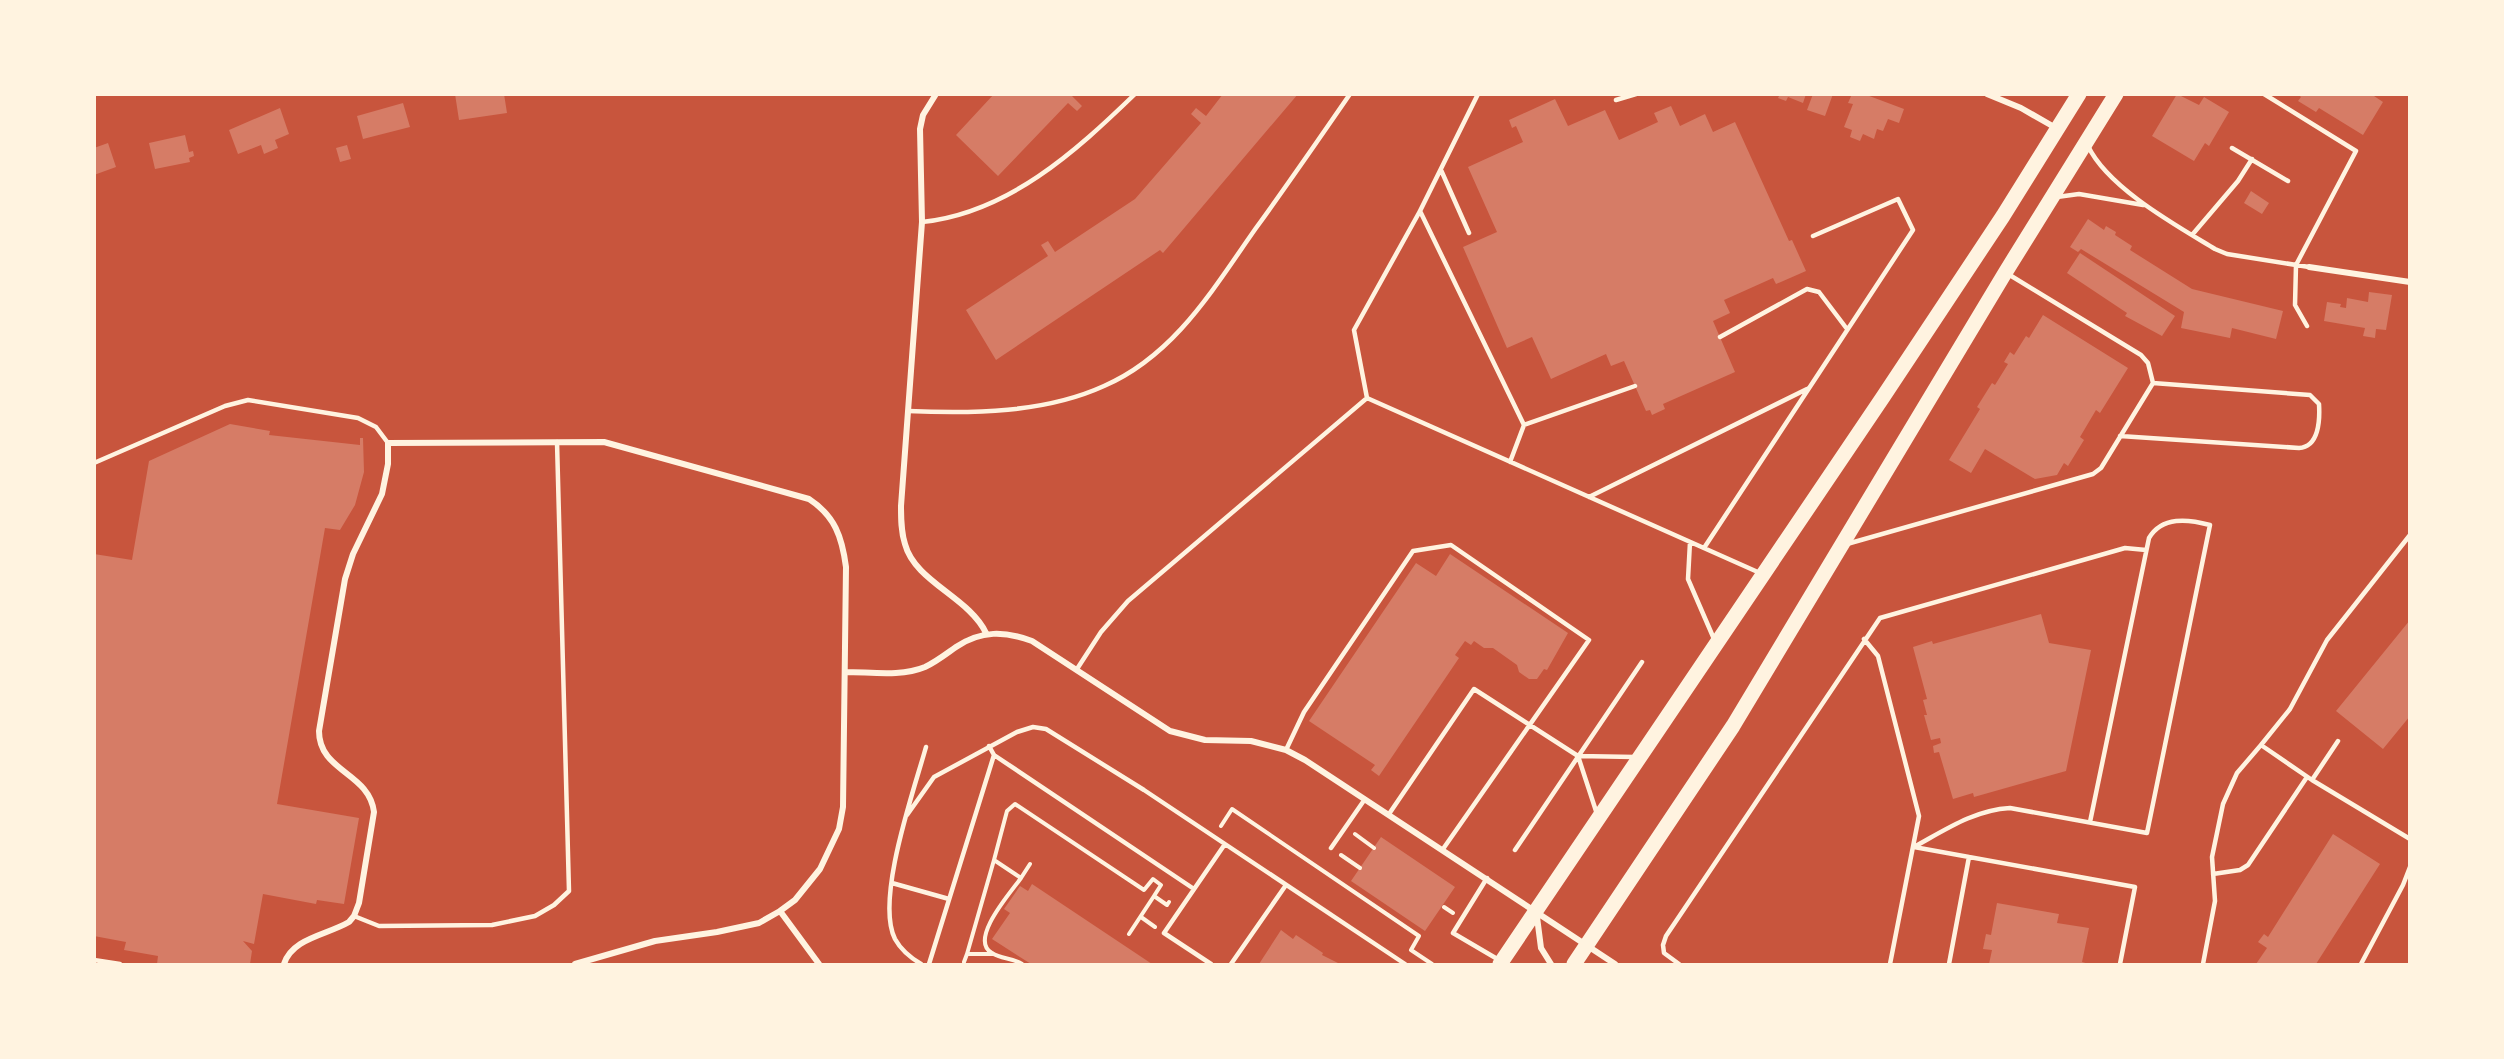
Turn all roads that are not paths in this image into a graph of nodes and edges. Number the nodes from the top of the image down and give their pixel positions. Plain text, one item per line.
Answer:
1 (1135, 94) edge
2 (1350, 94) edge
3 (1478, 94) edge
4 (1636, 94) edge
5 (1987, 94) edge
6 (2079, 94) edge
7 (2116, 94) edge
8 (2264, 94) edge
9 (935, 95) edge
10 (1616, 100) dead end
11 (2058, 129) junction
12 (2086, 142) junction
13 (2232, 148) dead end
14 (2252, 159) junction
15 (1441, 170) junction
16 (2288, 181) dead end
17 (2052, 199) junction
18 (2143, 205) junction
19 (1420, 212) junction
20 (922, 222) junction
21 (1469, 233) dead end
22 (2192, 235) junction
23 (1813, 236) dead end
24 (2296, 265) junction
25 (2309, 267) joint
26 (2005, 273) junction
27 (2409, 282) edge
28 (2307, 326) dead end
29 (1848, 329) junction
30 (1720, 337) dead end
31 (2152, 383) junction
32 (1635, 386) dead end
33 (1809, 387) junction
34 (1367, 398) junction
35 (908, 411) junction
36 (1524, 425) junction
37 (2120, 436) junction
38 (557, 442) junction
39 (388, 444) junction
40 (1510, 462) junction
41 (94, 463) edge
42 (1589, 497) junction
43 (2409, 535) edge
44 (1690, 542) junction
45 (1842, 545) junction
46 (1704, 549) junction
47 (2146, 550) junction
48 (1763, 575) junction
49 (986, 633) junction
50 (1864, 639) junction
51 (1716, 644) junction
52 (1642, 662) dead end
53 (1077, 669) junction
54 (845, 672) junction
55 (1530, 726) junction
56 (2338, 741) dead end
57 (2261, 745) junction
58 (989, 746) junction
59 (926, 747) dead end
60 (1286, 750) junction
61 (994, 755) junction
62 (1578, 756) junction
63 (1640, 757) junction
64 (2310, 778) junction
65 (1365, 799) junction
66 (1389, 814) junction
67 (907, 815) junction
68 (1599, 819) junction
69 (2090, 822) junction
70 (2409, 839) edge
71 (1225, 844) junction
72 (1914, 847) junction
73 (1331, 848) road end
74 (1443, 849) junction
75 (1515, 849) dead end
76 (1969, 857) junction
77 (2409, 867) edge
78 (2213, 873) junction
79 (1487, 878) junction
80 (892, 883) junction
81 (1286, 885) junction
82 (1194, 889) junction
83 (950, 899) junction
84 (780, 911) junction
85 (1536, 911) junction
86 (354, 916) junction
87 (1587, 945) junction
88 (94, 960) edge
89 (1501, 963) edge
90 (120, 964) edge
91 (284, 964) edge
92 (575, 964) edge
93 (819, 964) edge
94 (921, 964) edge
95 (929, 964) edge
96 (1211, 964) edge
97 (1231, 964) edge
98 (1405, 964) edge
99 (1551, 964) edge
100 (1574, 964) edge
101 (1615, 964) edge
102 (1679, 964) edge
103 (1890, 964) edge
104 (1949, 964) edge
105 (2120, 964) edge
106 (2203, 964) edge
107 (2361, 964) edge

1 - 20 lane
2 - 35 lane
3 - 15 lane
4 - 10 lane
5 - 11 street
6 - 11 highway
7 - 12 highway
8 - 24 lane
9 - 20 street
11 - 48 highway
12 - 17 highway
12 - 18 lane
13 - 14 lane
14 - 16 lane
14 - 22 lane
15 - 19 lane
15 - 21 lane
17 - 18 lane
17 - 26 highway
18 - 22 lane
19 - 34 lane
19 - 36 lane
20 - 35 street
22 - 24 lane
23 - 29 lane
24 - 25 lane
24 - 28 lane
25 - 27 street
26 - 31 lane
26 - 45 highway
29 - 30 lane
29 - 33 lane
31 - 37 lane
31 - 37 lane
32 - 36 lane
33 - 42 lane
33 - 46 lane
34 - 40 lane
34 - 53 lane
35 - 49 street
36 - 40 lane
37 - 45 lane
38 - 39 street
38 - 54 street
38 - 86 lane
39 - 41 lane
39 - 86 street
40 - 42 lane
42 - 44 lane
43 - 57 lane
44 - 46 lane
44 - 51 lane
45 - 87 highway
46 - 48 lane
47 - 50 lane
47 - 69 lane
47 - 69 lane
48 - 51 highway
49 - 53 street
49 - 54 street
50 - 72 lane
50 - 102 lane
51 - 63 highway
52 - 62 lane
53 - 60 street
54 - 84 street
55 - 60 lane
55 - 62 lane
55 - 66 lane
55 - 74 lane
56 - 64 lane
57 - 64 lane
57 - 78 lane
58 - 61 lane
58 - 67 lane
58 - 71 lane
59 - 67 lane
60 - 65 street
61 - 82 lane
61 - 83 lane
62 - 63 lane
62 - 68 lane
62 - 75 lane
63 - 68 highway
64 - 70 lane
64 - 78 lane
65 - 66 street
65 - 73 lane
66 - 74 street
67 - 80 lane
68 - 85 highway
69 - 72 lane
71 - 81 lane
71 - 82 lane
72 - 76 lane
72 - 103 lane
74 - 79 street
76 - 104 lane
76 - 105 lane
77 - 107 lane
78 - 106 lane
79 - 85 street
79 - 89 lane
80 - 83 lane
80 - 94 lane
81 - 97 lane
81 - 98 lane
82 - 96 lane
83 - 95 lane
84 - 92 street
84 - 93 street
85 - 87 street
85 - 89 highway
85 - 99 street
86 - 91 street
87 - 100 highway
87 - 101 street
88 - 90 lane

